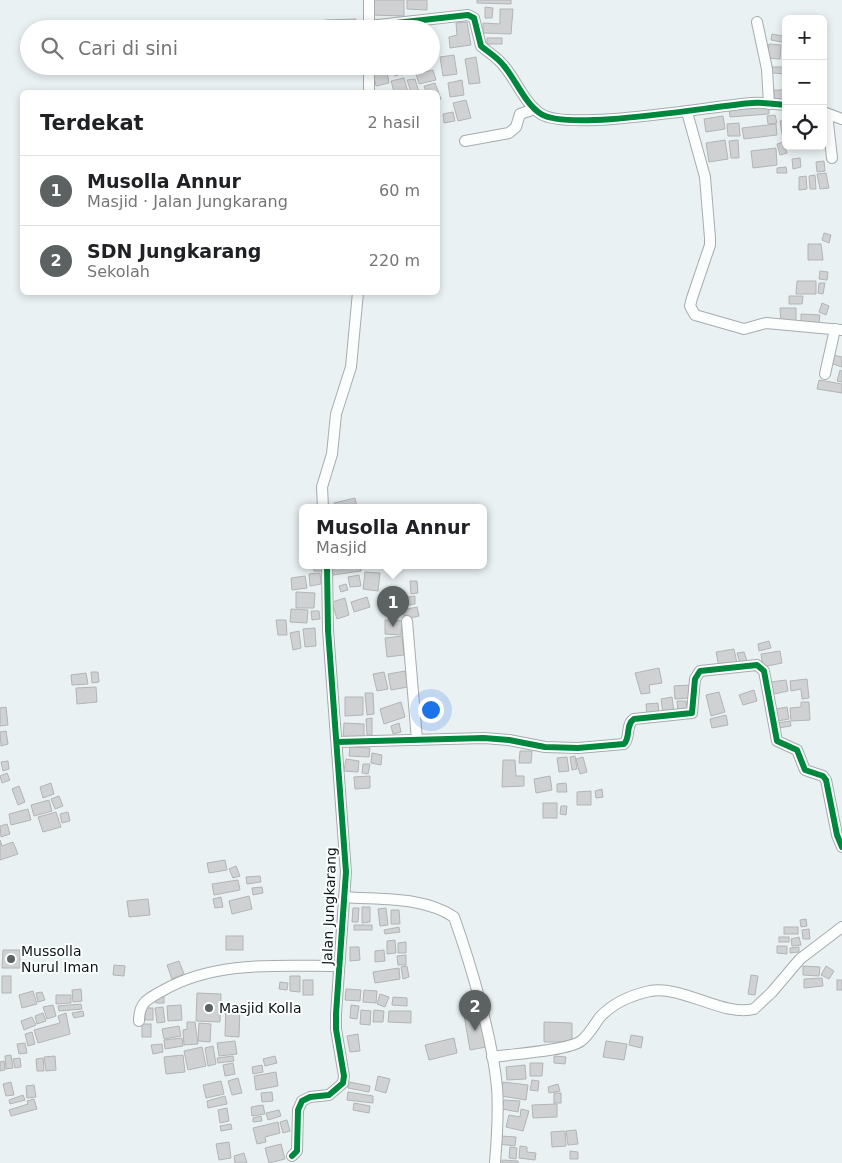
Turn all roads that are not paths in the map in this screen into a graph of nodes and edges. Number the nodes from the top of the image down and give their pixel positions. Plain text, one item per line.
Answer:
1 (369, 0) edge
2 (369, 20) edge
3 (430, 20) edge
4 (757, 22) dead end
5 (369, 75) edge
6 (369, 90) edge
7 (769, 104) junction
8 (782, 105) edge
9 (535, 109) junction
10 (687, 112) junction
11 (827, 114) edge
12 (842, 119) edge
13 (827, 126) edge
14 (465, 141) dead end
15 (832, 158) dead end
16 (358, 295) edge
17 (838, 330) edge
18 (825, 374) dead end
19 (323, 504) edge
20 (327, 569) edge
21 (407, 621) dead end
22 (417, 740) junction
23 (337, 742) junction
24 (842, 847) edge
25 (344, 897) junction
26 (842, 927) edge
27 (339, 966) junction
28 (139, 1021) dead end
29 (492, 1057) junction
30 (292, 1156) dead end
31 (495, 1163) edge

1 - 2 street
3 - 9 street
4 - 7 street
5 - 6 street
7 - 8 street
7 - 10 street
9 - 10 street
9 - 14 street
10 - 17 street
11 - 12 street
13 - 15 street
16 - 19 street
17 - 18 street
20 - 23 street, Jalan Jungkarang
21 - 22 street
22 - 23 street
22 - 24 street
23 - 25 street, Jalan Jungkarang
25 - 27 street, Jalan Jungkarang
25 - 29 street
26 - 29 street
27 - 28 street
27 - 30 street, Jalan Jungkarang
29 - 31 street

